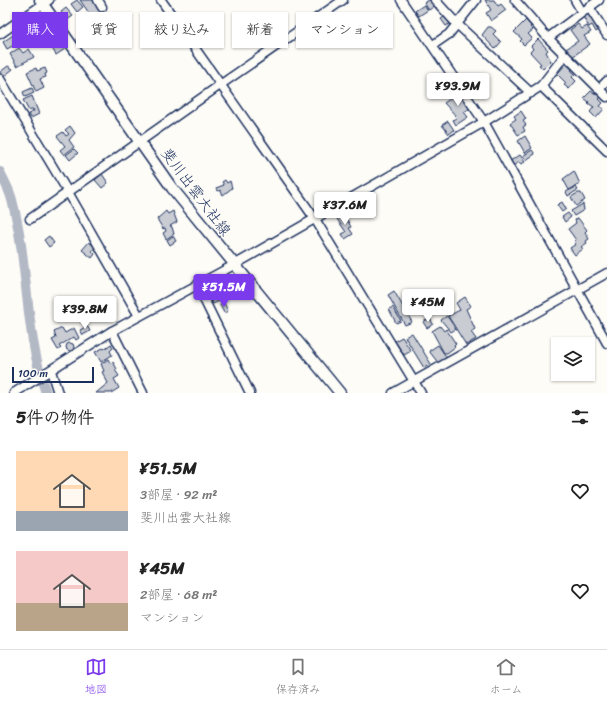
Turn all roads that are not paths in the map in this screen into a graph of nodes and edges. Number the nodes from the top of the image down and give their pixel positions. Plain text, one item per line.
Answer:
1 (161, 0) edge
2 (343, 0) edge
3 (401, 0) edge
4 (435, 0) edge
5 (476, 0) edge
6 (515, 0) edge
7 (574, 0) edge
8 (599, 0) edge
9 (44, 1) edge
10 (589, 7) junction
11 (582, 12) junction
12 (457, 24) junction
13 (0, 34) edge
14 (607, 35) edge
15 (548, 38) junction
16 (433, 45) junction
17 (565, 55) junction
18 (0, 79) edge
19 (607, 81) edge
20 (220, 85) junction
21 (541, 86) junction
22 (599, 89) junction
23 (531, 93) junction
24 (607, 97) edge
25 (484, 122) junction
26 (140, 142) junction
27 (607, 151) edge
28 (68, 192) junction
29 (30, 219) dead end
30 (315, 219) junction
31 (234, 265) junction
32 (607, 273) edge
33 (197, 285) junction
34 (577, 290) junction
35 (139, 316) junction
36 (112, 331) junction
37 (607, 343) edge
38 (51, 371) junction
39 (414, 381) junction
40 (28, 388) edge
41 (14, 393) edge
42 (58, 393) edge
43 (143, 393) edge
44 (250, 393) edge
45 (340, 393) edge
46 (393, 393) edge
47 (421, 393) edge

1 - 20 street
2 - 20 street
3 - 16 street
4 - 12 street
5 - 12 street
6 - 15 street
7 - 11 street
8 - 10 street
9 - 13 street
9 - 26 main road, 斐川出雲大社線
10 - 11 street
10 - 14 street
11 - 15 street
12 - 16 street
12 - 23 street
15 - 17 street
16 - 25 street
17 - 21 street
17 - 22 street
18 - 28 street
19 - 22 street
20 - 26 street
20 - 30 street
21 - 23 street
21 - 27 street
22 - 24 street
23 - 25 street
25 - 30 street
25 - 34 street
26 - 28 street
26 - 31 main road, 斐川出雲大社線
28 - 29 street
28 - 35 street
30 - 31 street
30 - 39 street
31 - 33 street
31 - 45 main road, 斐川出雲大社線
32 - 34 street
33 - 35 street
33 - 44 street
34 - 37 street
34 - 39 street
35 - 36 street
36 - 38 street
36 - 43 street
38 - 40 street
38 - 42 street
39 - 46 street
39 - 47 street
40 - 41 street

